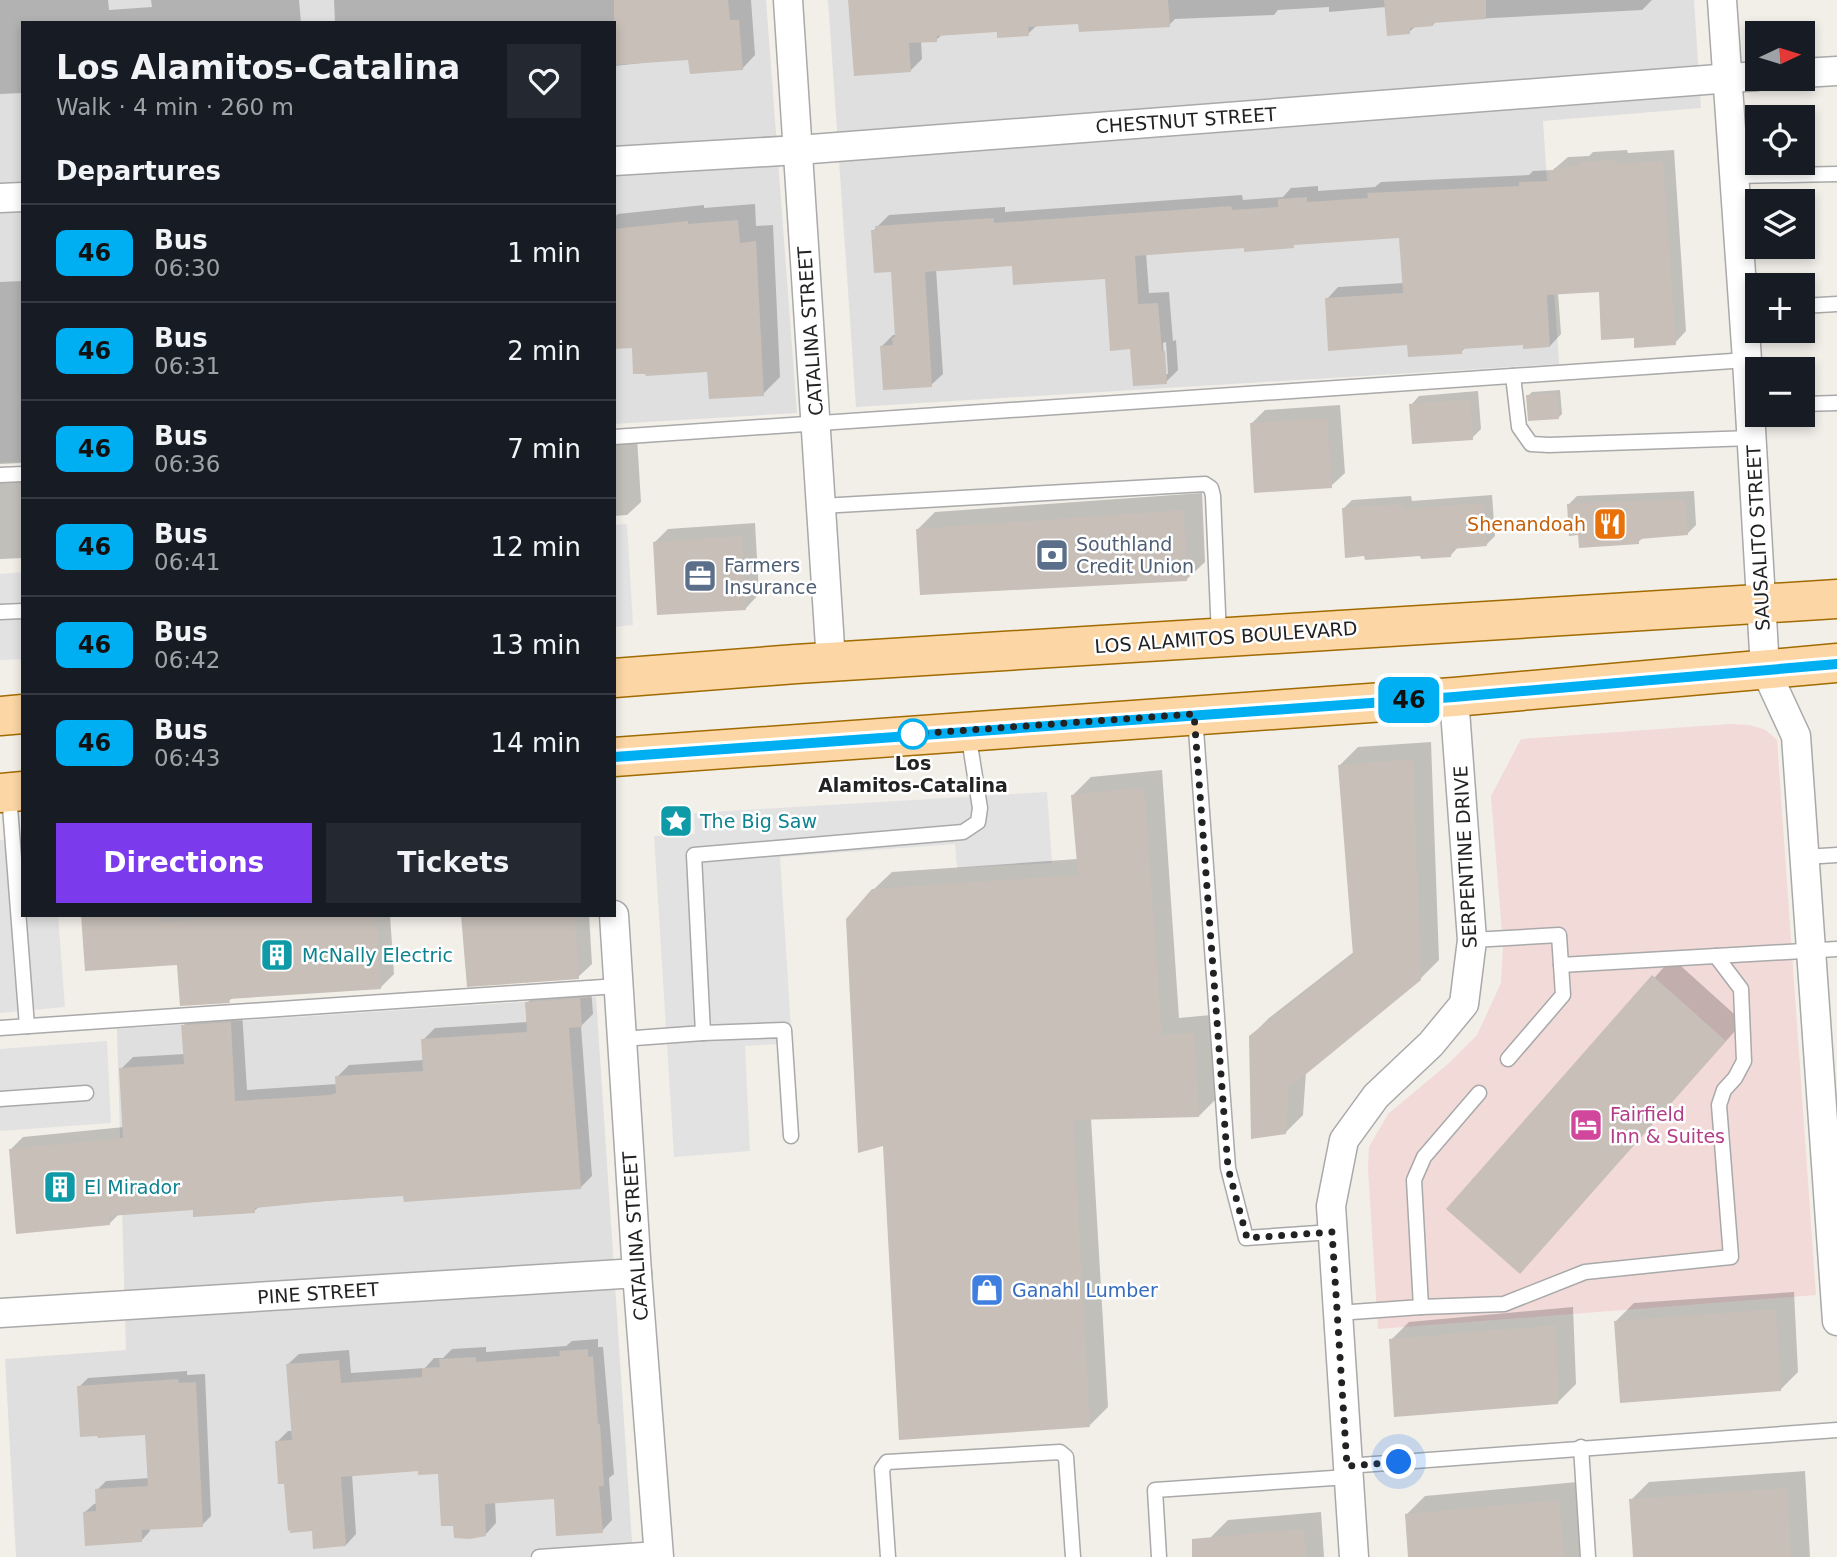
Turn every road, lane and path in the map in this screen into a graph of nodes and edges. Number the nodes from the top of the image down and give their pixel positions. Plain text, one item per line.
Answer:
1 (788, 0) edge
2 (1722, 0) edge
3 (1837, 71) edge
4 (1815, 73) edge
5 (1745, 77) edge
6 (1728, 78) junction
7 (798, 150) junction
8 (616, 161) edge
9 (1837, 174) edge
10 (1734, 176) junction
11 (21, 197) edge
12 (0, 198) edge
13 (1746, 273) edge
14 (1837, 304) edge
15 (1815, 305) edge
16 (1745, 360) edge
17 (1513, 376) junction
18 (1837, 402) edge
19 (1815, 403) edge
20 (816, 424) junction
21 (1753, 427) edge
22 (616, 437) edge
23 (1752, 438) junction
24 (21, 474) edge
25 (0, 475) edge
26 (821, 506) junction
27 (1837, 599) edge
28 (1761, 604) junction
29 (21, 611) edge
30 (0, 612) edge
31 (1219, 637) junction
32 (831, 662) junction
33 (1837, 663) edge
34 (1765, 668) junction
35 (616, 678) edge
36 (1454, 697) junction
37 (21, 714) edge
38 (1194, 714) junction
39 (0, 716) edge
40 (968, 731) junction
41 (616, 757) edge
42 (10, 792) edge
43 (1837, 855) edge
44 (1804, 857) junction
45 (614, 917) edge
46 (1472, 940) junction
47 (1824, 949) edge
48 (1716, 956) junction
49 (1561, 965) junction
50 (618, 986) junction
51 (27, 1026) junction
52 (0, 1028) edge
53 (704, 1034) junction
54 (622, 1039) junction
55 (1508, 1059) dead end
56 (86, 1093) dead end
57 (1479, 1093) dead end
58 (0, 1099) edge
59 (791, 1136) dead end
60 (1332, 1232) junction
61 (637, 1273) junction
62 (1421, 1307) junction
63 (0, 1313) edge
64 (1338, 1313) junction
65 (1837, 1321) edge
66 (1837, 1430) edge
67 (1581, 1447) junction
68 (1347, 1472) junction
69 (658, 1553) edge
70 (539, 1557) edge
71 (888, 1557) edge
72 (1073, 1557) edge
73 (1159, 1557) edge
74 (1354, 1557) edge
75 (1588, 1557) edge

1 - 7 street, CATALINA STREET
2 - 6 street, SAUSALITO STREET
3 - 4 street
5 - 6 street, CHESTNUT STREET
6 - 7 street, CHESTNUT STREET
6 - 10 street, SAUSALITO STREET
7 - 8 street, CHESTNUT STREET
7 - 20 street, CATALINA STREET
9 - 10 lane
10 - 13 street, SAUSALITO STREET
11 - 12 street
14 - 15 lane
16 - 17 lane
17 - 20 lane
17 - 23 lane
18 - 19 lane
20 - 22 lane
20 - 26 street, CATALINA STREET
21 - 23 street, SAUSALITO STREET
23 - 28 street, SAUSALITO STREET
24 - 25 lane
26 - 31 lane
26 - 32 street, CATALINA STREET
27 - 28 main road, LOS ALAMITOS BOULEVARD
28 - 31 main road, LOS ALAMITOS BOULEVARD
28 - 34 street, SAUSALITO STREET
29 - 30 lane
31 - 32 main road, LOS ALAMITOS BOULEVARD
32 - 35 main road, LOS ALAMITOS BOULEVARD
33 - 34 main road
34 - 36 main road
34 - 44 street, SAUSALITO STREET
36 - 38 main road
36 - 46 street, SERPENTINE DRIVE
37 - 39 main road
38 - 40 main road
38 - 60 lane
40 - 41 main road
40 - 53 lane
42 - 51 lane
43 - 44 lane
44 - 47 street, SAUSALITO STREET
45 - 50 street, CATALINA STREET
46 - 49 lane
46 - 60 street, SERPENTINE DRIVE
47 - 48 lane
47 - 65 street, SAUSALITO STREET
48 - 49 lane
48 - 62 lane
49 - 55 lane
50 - 51 lane
50 - 54 street, CATALINA STREET
51 - 52 lane
53 - 54 lane
53 - 59 lane
54 - 61 street, CATALINA STREET
56 - 58 lane
57 - 62 lane
60 - 64 street, SERPENTINE DRIVE
61 - 63 street, PINE STREET
61 - 69 street, CATALINA STREET
62 - 64 lane
64 - 68 street, SERPENTINE DRIVE
66 - 67 lane
67 - 68 lane
67 - 75 lane
68 - 73 lane
68 - 74 street, SERPENTINE DRIVE
69 - 70 lane
71 - 72 lane

